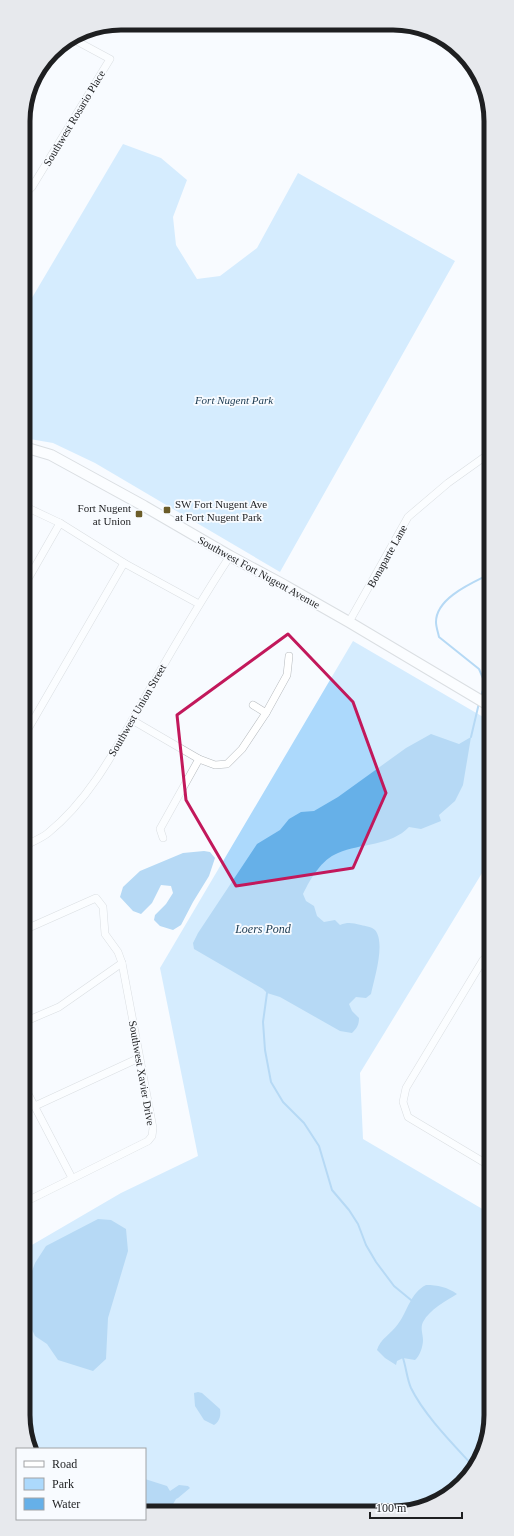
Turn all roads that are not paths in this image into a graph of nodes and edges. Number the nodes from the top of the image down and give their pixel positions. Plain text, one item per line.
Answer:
1 (77, 41) edge
2 (30, 189) edge
3 (30, 449) edge
4 (484, 457) edge
5 (30, 509) edge
6 (60, 523) junction
7 (230, 556) junction
8 (124, 563) junction
9 (30, 576) edge
10 (199, 604) junction
11 (349, 622) junction
12 (289, 656) dead end
13 (484, 702) edge
14 (253, 705) dead end
15 (266, 712) junction
16 (132, 720) junction
17 (30, 726) edge
18 (199, 759) junction
19 (163, 838) dead end
20 (30, 843) edge
21 (30, 927) edge
22 (484, 959) edge
23 (122, 963) junction
24 (30, 1019) edge
25 (139, 1058) junction
26 (30, 1097) edge
27 (35, 1106) junction
28 (484, 1162) edge
29 (72, 1178) junction
30 (30, 1199) edge

1 - 2 street, Southwest Rosario Place
3 - 7 street, Southwest Fort Nugent Avenue
4 - 11 street, Bonaparte Lane
5 - 6 street
6 - 8 street
6 - 9 street
7 - 10 street, Southwest Union Street
7 - 11 street, Southwest Fort Nugent Avenue
8 - 10 street
8 - 17 street
10 - 16 street, Southwest Union Street
11 - 13 street, Southwest Fort Nugent Avenue
12 - 15 street
14 - 15 street
15 - 18 street
16 - 18 street
16 - 20 street, Southwest Union Street
18 - 19 street
21 - 23 street, Southwest Xavier Drive
22 - 28 street
23 - 24 street
23 - 25 street, Southwest Xavier Drive
25 - 27 street
25 - 29 street, Southwest Xavier Drive
26 - 27 street
27 - 29 street
29 - 30 street, Southwest Xavier Drive

